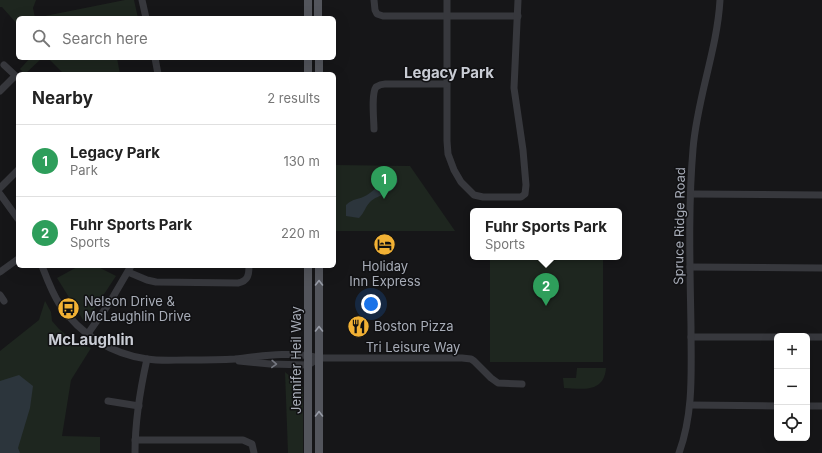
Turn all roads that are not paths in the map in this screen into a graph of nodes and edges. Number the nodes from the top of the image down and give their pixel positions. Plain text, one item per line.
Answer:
1 (142, 0) edge
2 (308, 0) edge
3 (318, 0) edge
4 (374, 0) edge
5 (447, 0) edge
6 (518, 0) edge
7 (720, 0) edge
8 (146, 16) edge
9 (308, 16) edge
10 (318, 16) edge
11 (518, 16) junction
12 (447, 17) junction
13 (155, 60) edge
14 (308, 60) edge
15 (318, 60) edge
16 (4, 65) dead end
17 (158, 72) edge
18 (308, 72) edge
19 (319, 72) edge
20 (16, 76) edge
21 (16, 78) edge
22 (446, 84) junction
23 (0, 91) edge
24 (374, 129) dead end
25 (16, 172) edge
26 (0, 188) edge
27 (0, 194) edge
28 (691, 194) junction
29 (822, 195) edge
30 (16, 216) edge
31 (16, 260) edge
32 (690, 267) junction
33 (43, 268) edge
34 (249, 268) edge
35 (308, 268) edge
36 (319, 268) edge
37 (822, 268) edge
38 (130, 269) edge
39 (0, 272) edge
40 (87, 335) junction
41 (691, 337) junction
42 (774, 337) edge
43 (810, 337) edge
44 (822, 337) edge
45 (308, 355) junction
46 (319, 358) junction
47 (147, 359) junction
48 (222, 360) junction
49 (308, 365) junction
50 (522, 384) dead end
51 (108, 401) dead end
52 (690, 405) junction
53 (138, 406) junction
54 (774, 406) edge
55 (810, 406) edge
56 (822, 406) edge
57 (135, 440) junction
58 (135, 453) edge
59 (254, 453) edge
60 (308, 453) edge
61 (319, 453) edge
62 (679, 453) edge

1 - 8 street
2 - 9 main road
3 - 10 main road
4 - 12 street
5 - 12 street
6 - 11 street
7 - 28 street, Spruce Ridge Road
11 - 12 street
11 - 22 street
12 - 22 street
13 - 17 street
14 - 18 main road
15 - 19 main road
16 - 20 street
21 - 23 street
22 - 24 street
25 - 26 street
27 - 30 street
28 - 29 street
28 - 32 street, Spruce Ridge Road
31 - 39 street
32 - 37 street
32 - 41 street, Spruce Ridge Road
33 - 40 street
34 - 38 street
35 - 45 main road, Jennifer Heil Way
46 -> 36 main road, Jennifer Heil Way
38 - 40 street
40 - 47 street
41 - 42 street
41 - 52 street, Spruce Ridge Road
43 - 44 street
45 - 46 street, Tri Leisure Way
45 - 48 street, Tri Leisure Way
45 - 49 main road, Jennifer Heil Way
46 - 49 street
46 - 50 street, Tri Leisure Way
61 -> 46 main road, Jennifer Heil Way
47 - 48 street
47 - 53 street
48 -> 49 street
49 - 60 main road, Jennifer Heil Way
51 - 53 street
52 - 54 street
52 - 62 street, Spruce Ridge Road
53 - 57 street
55 - 56 street
57 - 58 street
57 - 59 street

